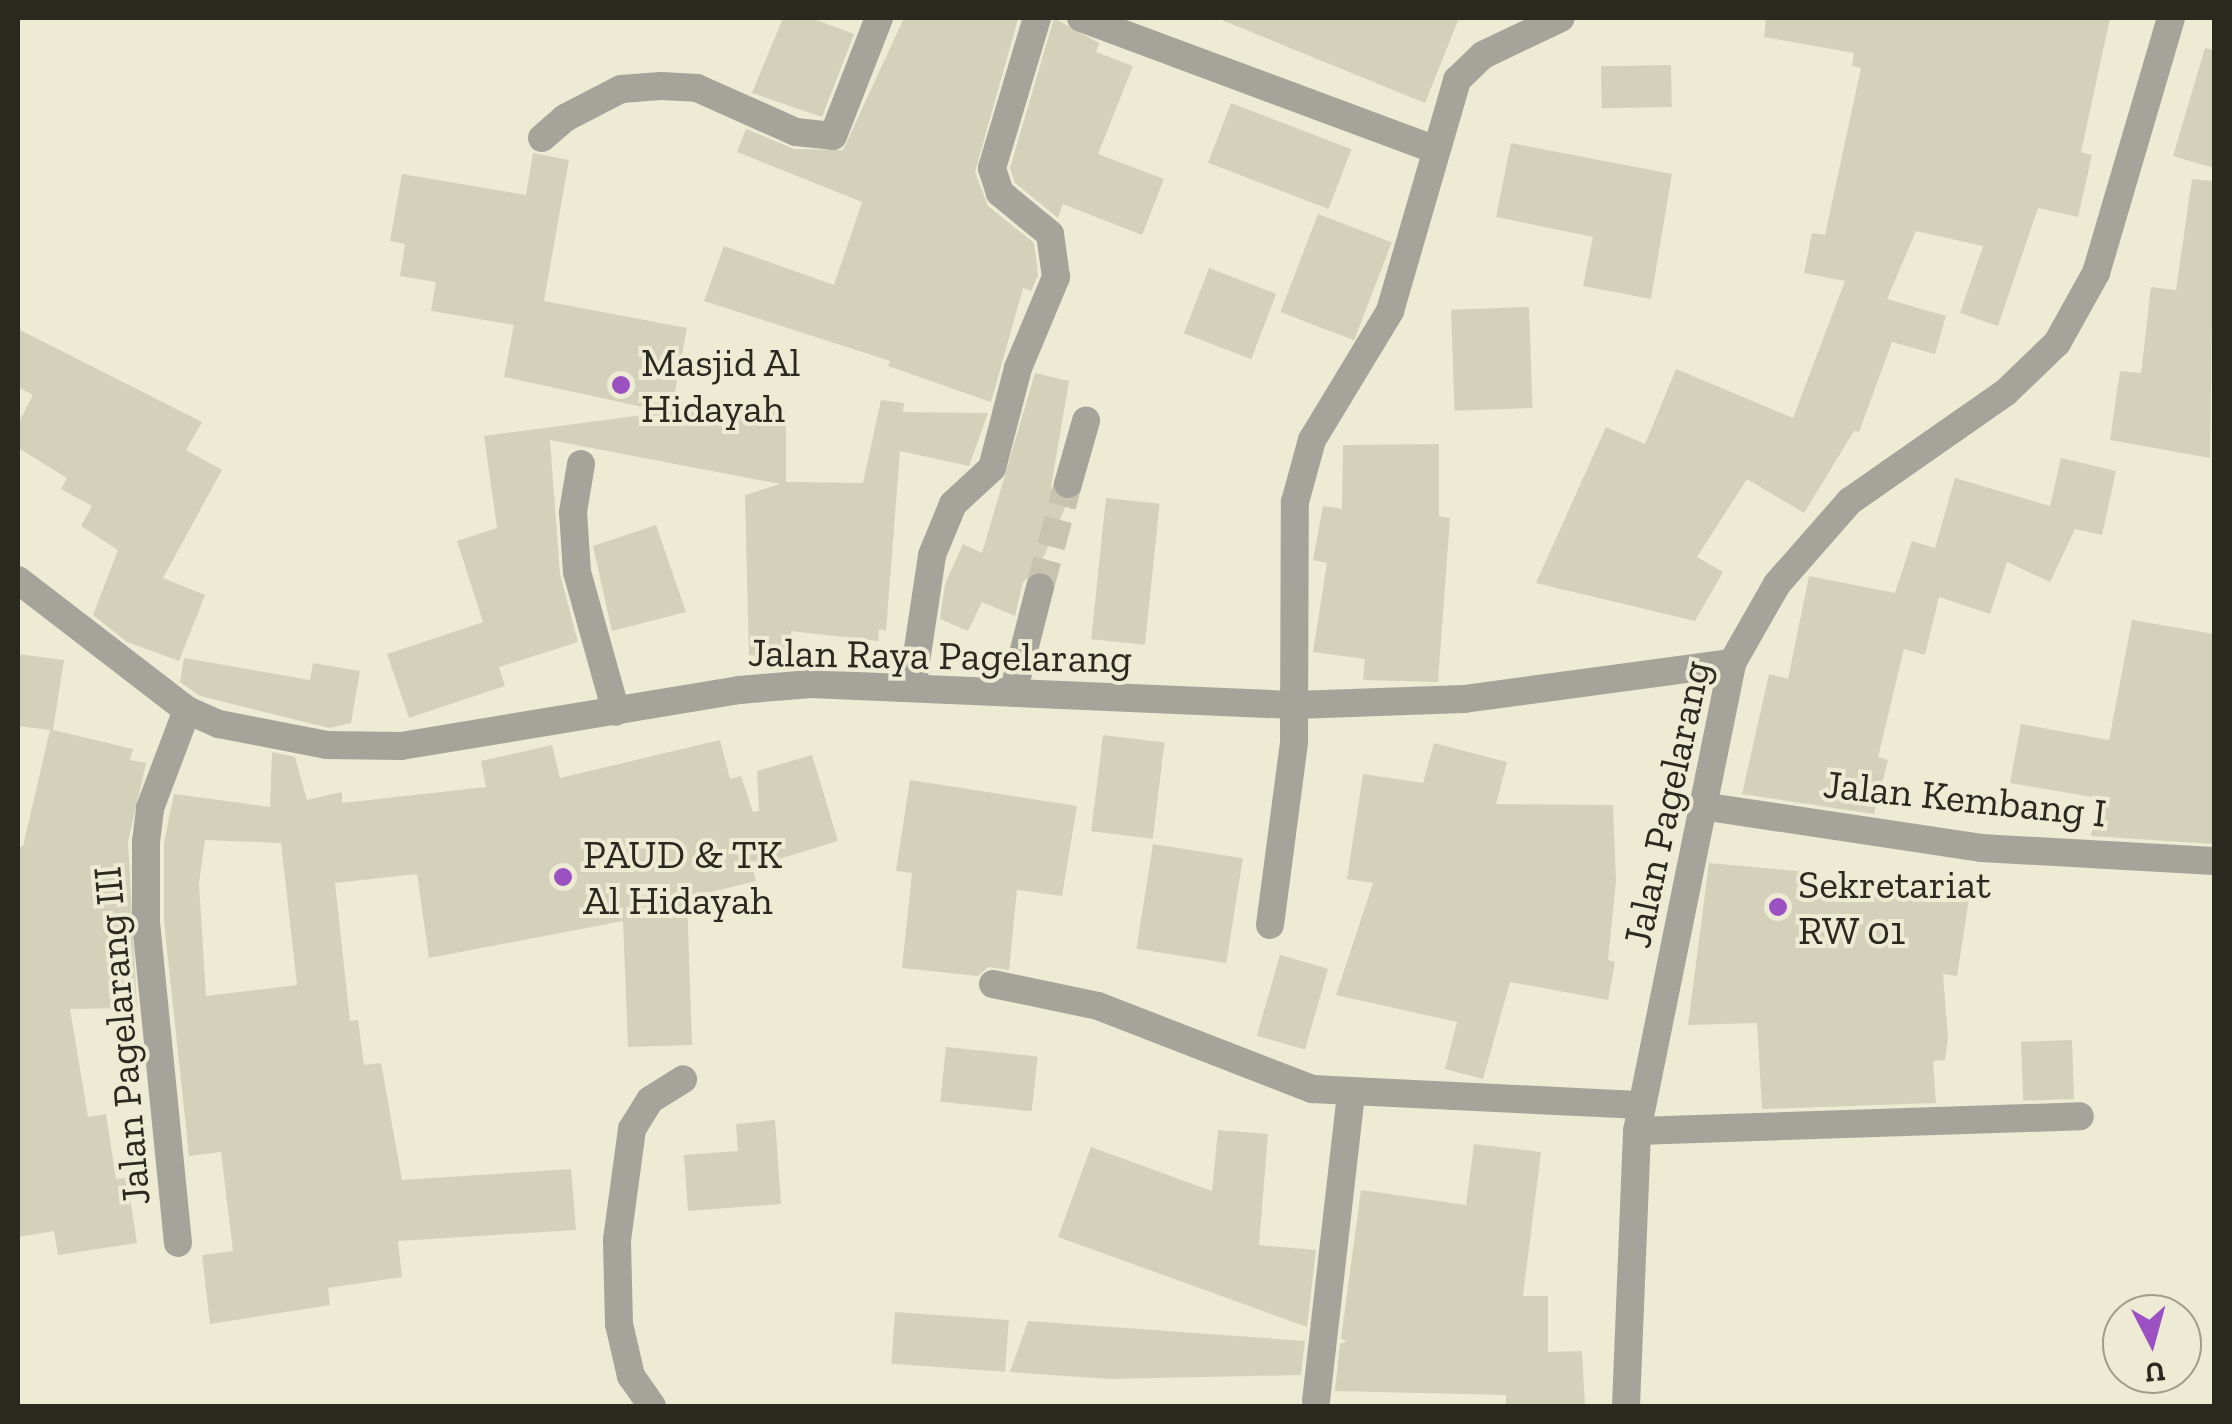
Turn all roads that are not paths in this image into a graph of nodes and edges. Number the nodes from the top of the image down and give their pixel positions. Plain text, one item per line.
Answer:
1 (879, 18) edge
2 (1037, 18) edge
3 (1081, 18) edge
4 (1561, 18) edge
5 (2171, 18) edge
6 (542, 138) dead end
7 (1434, 149) junction
8 (1086, 422) dead end
9 (581, 464) dead end
10 (1068, 484) tunnel mouth
11 (18, 580) edge
12 (1040, 586) tunnel mouth
13 (1732, 663) junction
14 (912, 688) junction
15 (1013, 692) junction
16 (1296, 705) junction
17 (187, 710) junction
18 (616, 712) junction
19 (1708, 807) junction
20 (2214, 861) edge
21 (1270, 925) dead end
22 (993, 984) dead end
23 (683, 1079) dead end
24 (1351, 1094) junction
25 (2080, 1116) dead end
26 (1640, 1118) junction
27 (178, 1243) dead end
28 (1316, 1400) dead end
29 (652, 1406) edge
30 (1626, 1406) edge

1 - 6 street
2 - 14 street
3 - 7 street
4 - 7 street
5 - 13 street, Jalan Pagelarang
7 - 16 street
8 - 10 street
9 - 18 street
11 - 17 street, Jalan Raya Pagelarang
12 - 15 street
13 - 16 street, Jalan Raya Pagelarang
13 - 19 street, Jalan Pagelarang
14 - 15 street, Jalan Raya Pagelarang
14 - 18 street, Jalan Raya Pagelarang
15 - 16 street, Jalan Raya Pagelarang
16 - 21 street
17 - 18 street, Jalan Raya Pagelarang
17 - 27 street, Jalan Pagelarang III
19 - 20 street, Jalan Kembang I
19 - 26 street, Jalan Pagelarang
22 - 24 street
23 - 29 street
24 - 26 street
24 - 28 street
25 - 26 street
26 - 30 street, Jalan Pagelarang

